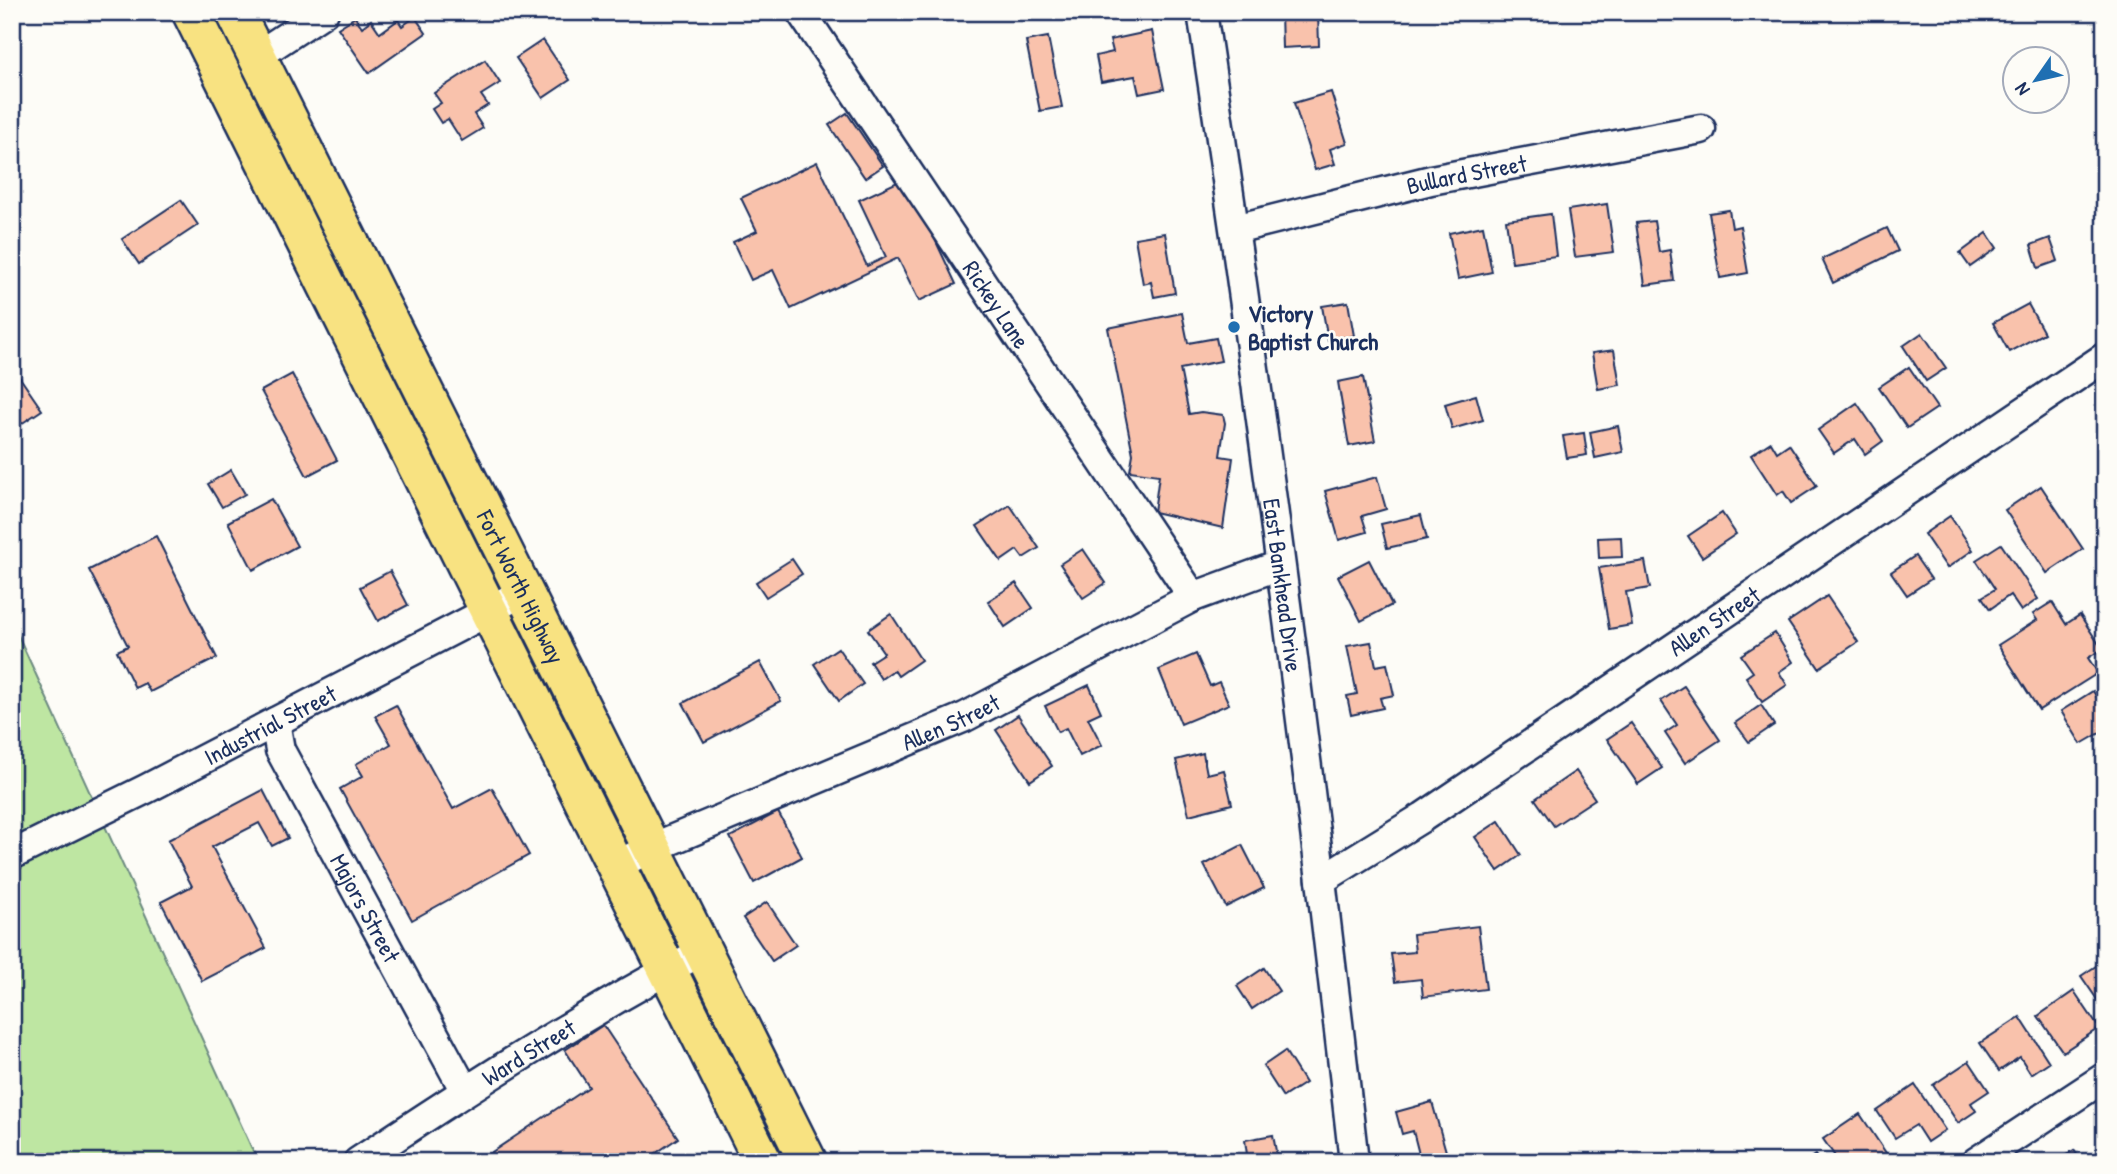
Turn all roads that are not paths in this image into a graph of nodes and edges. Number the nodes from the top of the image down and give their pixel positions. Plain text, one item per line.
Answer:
1 (191, 12) edge
2 (235, 12) edge
3 (324, 12) edge
4 (801, 12) edge
5 (1202, 12) edge
6 (257, 56) junction
7 (1701, 129) dead end
8 (316, 174) junction
9 (281, 192) junction
10 (1235, 229) junction
11 (2105, 357) edge
12 (1280, 565) junction
13 (524, 591) junction
14 (1193, 597) junction
15 (489, 611) junction
16 (275, 722) junction
17 (652, 848) junction
18 (12, 855) edge
19 (616, 865) junction
20 (1321, 880) junction
21 (703, 951) junction
22 (668, 970) junction
23 (2105, 1077) edge
24 (465, 1091) junction
25 (358, 1162) edge
26 (763, 1162) edge
27 (808, 1162) edge
28 (1353, 1162) edge
29 (1976, 1162) edge

1 - 9 main road, Fort Worth Highway
2 - 6 main road, Fort Worth Highway
3 - 6 street
4 - 14 street, Rickey Lane
5 - 10 street, East Bankhead Drive
6 - 8 main road, Fort Worth Highway
7 - 10 street, Bullard Street
8 - 9 main road
8 - 13 main road, Fort Worth Highway
9 - 15 main road, Fort Worth Highway
10 - 12 street, East Bankhead Drive
11 - 20 street, Allen Street
12 - 14 street, Allen Street
12 - 20 street, East Bankhead Drive
13 - 15 street, Industrial Street
13 - 17 main road, Fort Worth Highway
14 - 17 street, Allen Street
15 - 16 street, Industrial Street
15 - 19 main road, Fort Worth Highway
16 - 18 street, Industrial Street
16 - 24 street, Majors Street
17 - 19 street, Allen Street
17 - 21 main road, Fort Worth Highway
19 - 22 main road, Fort Worth Highway
20 - 28 street, East Bankhead Drive
21 - 22 street, Ward Street
21 - 27 main road, Fort Worth Highway
22 - 24 street, Ward Street
22 - 26 main road, Fort Worth Highway
23 - 29 street
24 - 25 street, Ward Street

